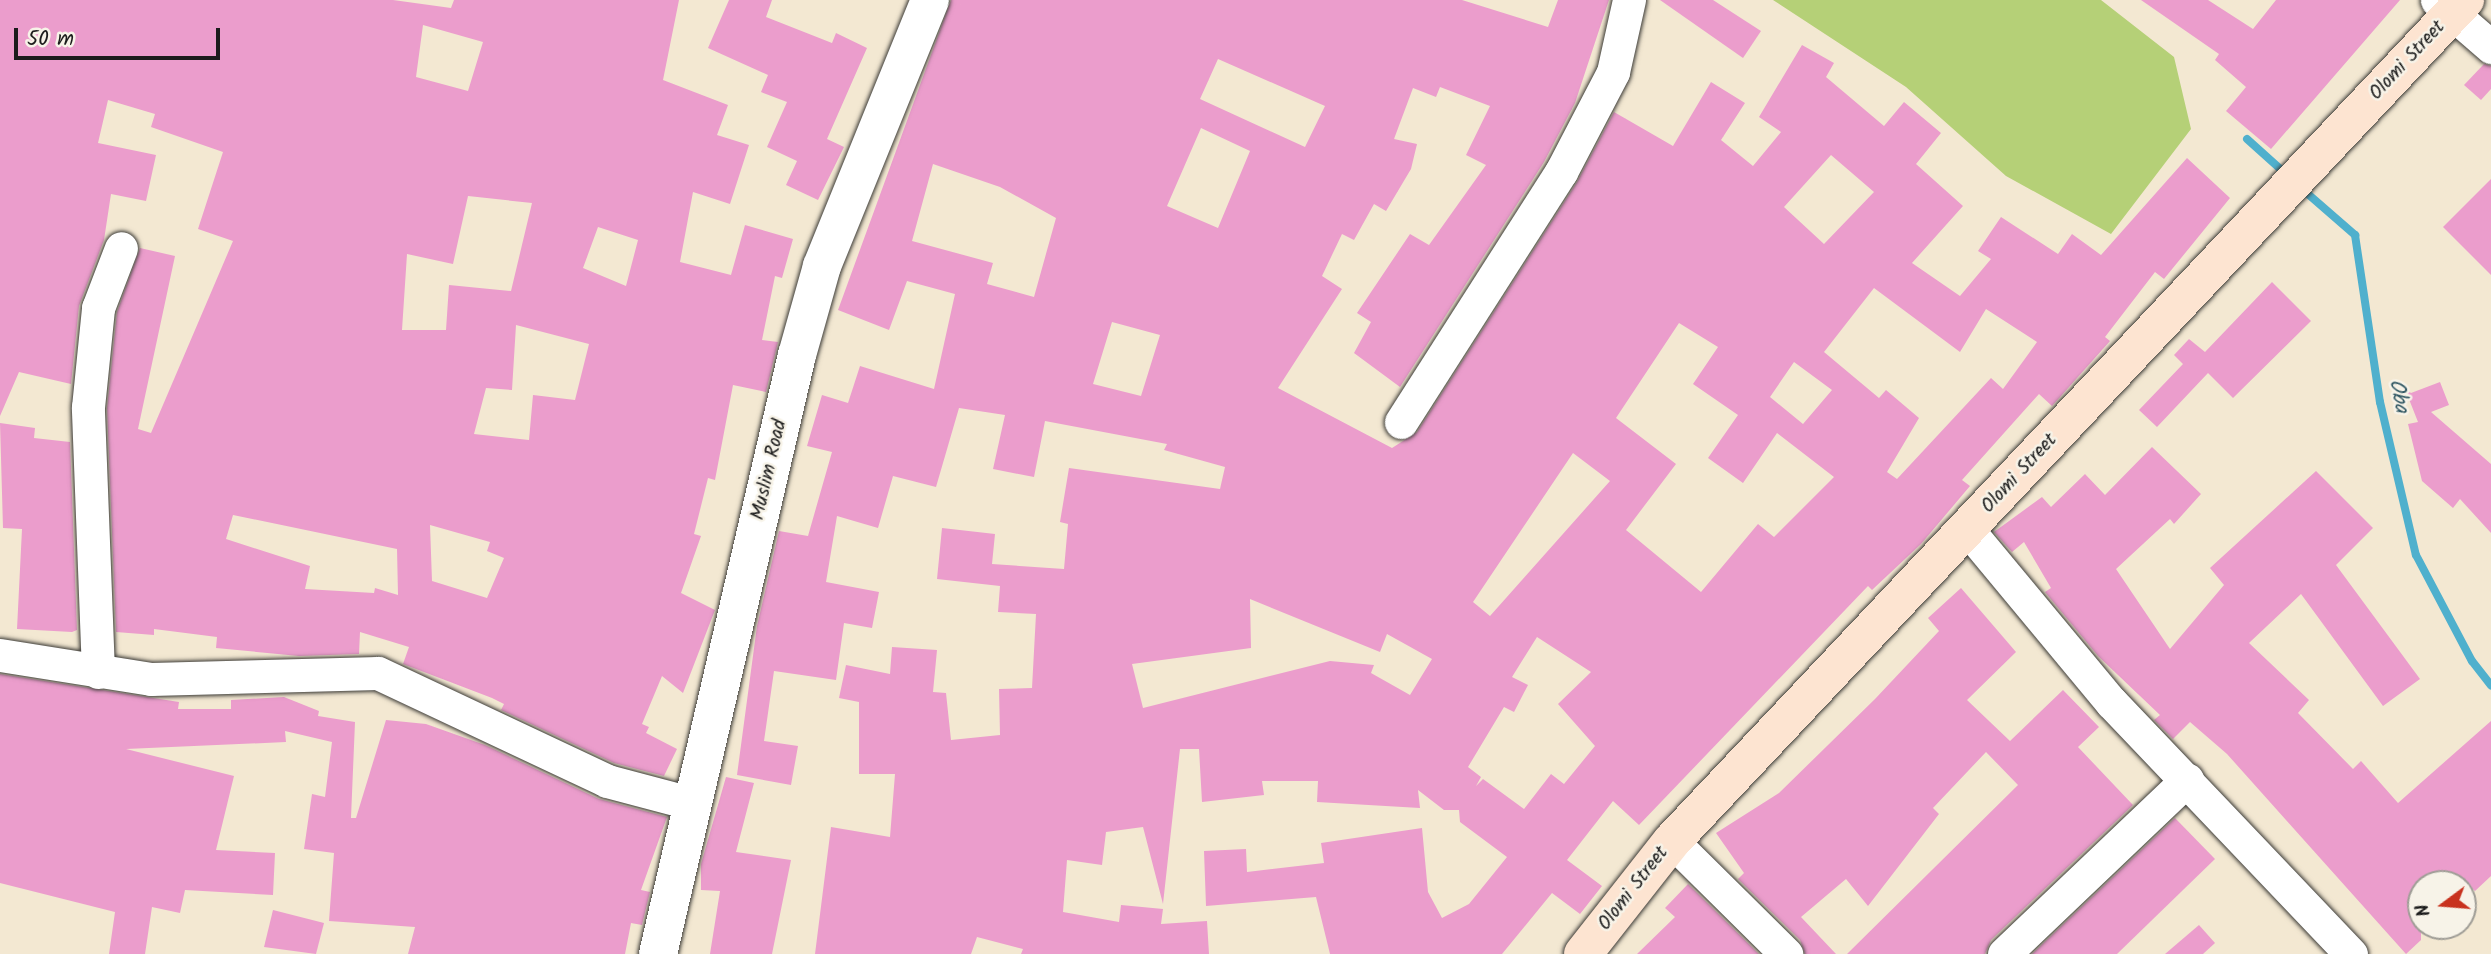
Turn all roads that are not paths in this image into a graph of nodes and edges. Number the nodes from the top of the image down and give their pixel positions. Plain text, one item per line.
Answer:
1 (930, 0) edge
2 (1629, 0) edge
3 (2452, 4) edge
4 (2491, 47) edge
5 (121, 248) dead end
6 (1401, 422) dead end
7 (1968, 530) junction
8 (0, 655) edge
9 (98, 672) junction
10 (2187, 780) junction
11 (694, 804) junction
12 (1672, 841) junction
13 (658, 954) edge
14 (1583, 954) edge
15 (1786, 954) edge
16 (2004, 954) edge
17 (2351, 954) edge

1 - 11 street, Muslim Road
2 - 6 street
3 - 4 street
3 - 7 main road, Olomi Street
5 - 9 street
7 - 10 street
7 - 12 main road, Olomi Street
8 - 9 street
9 - 11 street
10 - 16 street
10 - 17 street
11 - 13 street, Muslim Road
12 - 14 main road, Olomi Street
12 - 15 street

